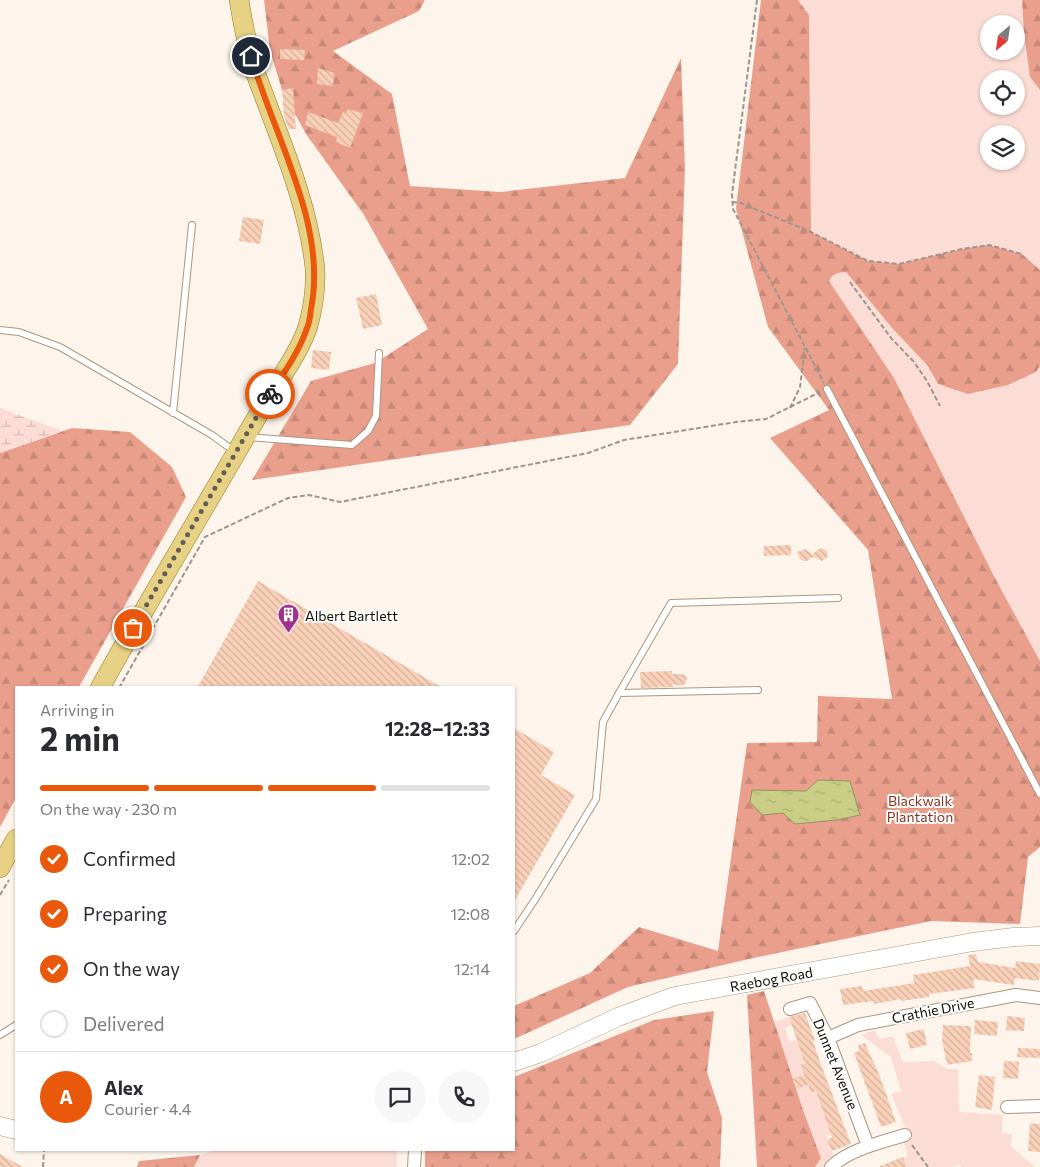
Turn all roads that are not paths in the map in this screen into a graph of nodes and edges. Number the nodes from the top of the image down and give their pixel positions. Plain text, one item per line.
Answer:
1 (239, 0) edge
2 (192, 225) dead end
3 (0, 330) edge
4 (379, 353) dead end
5 (827, 389) road end
6 (173, 412) junction
7 (241, 445) junction
8 (838, 598) dead end
9 (101, 686) edge
10 (758, 690) dead end
11 (619, 693) junction
12 (1040, 794) edge
13 (15, 841) edge
14 (0, 868) edge
15 (515, 930) edge
16 (1040, 936) edge
17 (1040, 998) edge
18 (790, 1009) dead end
19 (15, 1026) edge
20 (0, 1035) edge
21 (828, 1038) junction
22 (515, 1062) edge
23 (1040, 1106) edge
24 (1007, 1107) dead end
25 (0, 1126) edge
26 (15, 1130) edge
27 (905, 1136) road end
28 (868, 1146) junction
29 (415, 1151) edge
30 (414, 1167) edge
31 (831, 1167) edge

1 - 7 main road
2 - 6 lane
3 - 6 lane
4 - 7 lane
5 - 12 lane
6 - 7 lane
7 - 9 main road
8 - 11 lane
10 - 11 lane
11 - 15 lane
13 - 14 main road
16 - 22 main road, Raebog Road
17 - 21 street, Crathie Drive
18 - 21 street, Dunnet Avenue
19 - 20 lane
21 - 28 street, Dunnet Avenue
23 - 24 street
25 - 26 main road
27 - 28 street
28 - 31 street
29 - 30 street

